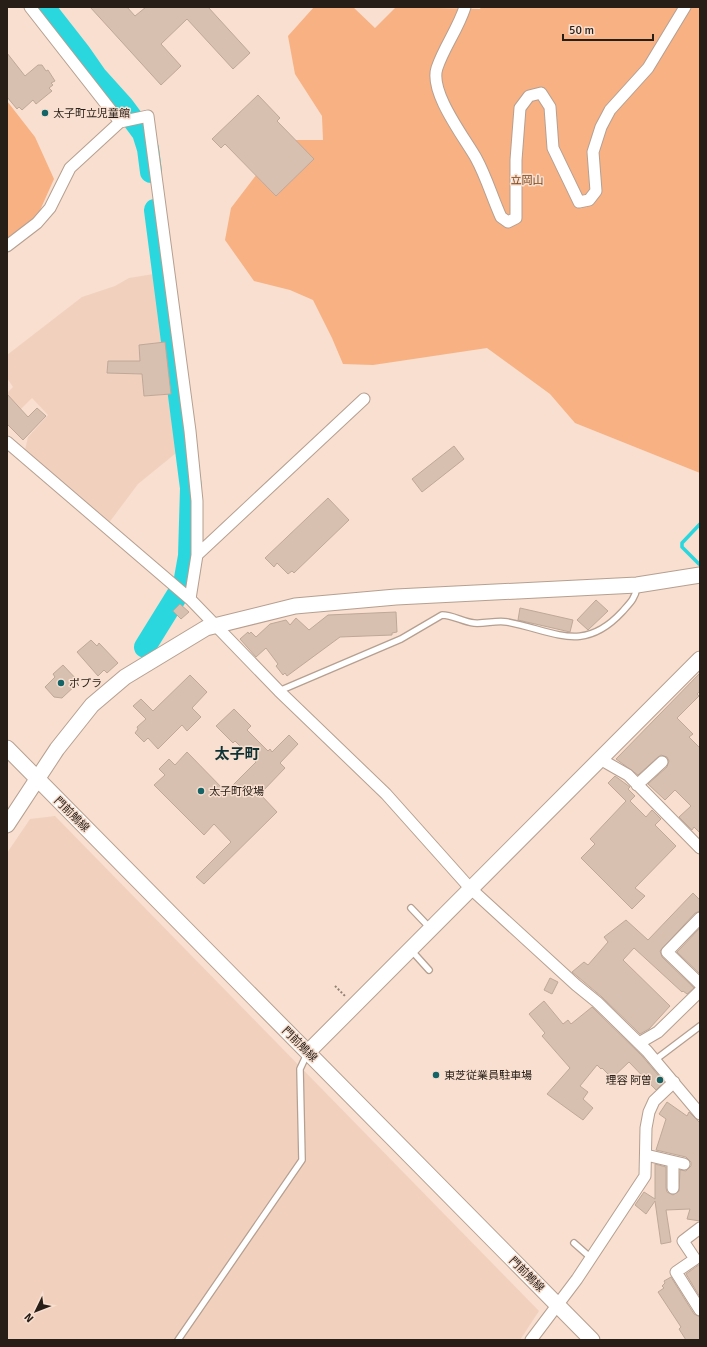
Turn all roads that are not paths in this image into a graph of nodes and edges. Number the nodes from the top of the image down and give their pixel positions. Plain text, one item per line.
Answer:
1 (30, 7) edge
2 (465, 7) edge
3 (685, 7) edge
4 (120, 122) junction
5 (7, 246) edge
6 (364, 398) dead end
7 (7, 442) edge
8 (197, 555) junction
9 (700, 575) edge
10 (637, 585) junction
11 (183, 594) junction
12 (215, 626) junction
13 (700, 658) edge
14 (279, 691) junction
15 (7, 748) edge
16 (601, 757) junction
17 (662, 762) dead end
18 (38, 780) junction
19 (637, 785) junction
20 (7, 825) edge
21 (698, 842) edge
22 (470, 888) junction
23 (411, 908) dead end
24 (700, 918) edge
25 (431, 929) junction
26 (410, 950) junction
27 (428, 970) dead end
28 (700, 984) edge
29 (700, 991) edge
30 (700, 1026) edge
31 (639, 1043) junction
32 (308, 1052) junction
33 (655, 1060) junction
34 (674, 1082) junction
35 (700, 1114) edge
36 (646, 1155) junction
37 (673, 1188) dead end
38 (700, 1228) edge
39 (574, 1243) dead end
40 (591, 1258) junction
41 (557, 1304) junction
42 (700, 1310) edge
43 (178, 1340) edge
44 (531, 1340) edge
45 (592, 1340) edge

1 - 4 street
2 - 3 street
4 - 5 street
4 - 8 street
6 - 8 street
7 - 11 street
8 - 11 street
9 - 10 street
10 - 12 street
10 - 14 lane
11 - 12 street
12 - 14 street
12 - 18 street
13 - 16 street
14 - 22 street
15 - 18 street, 門前鵤線
16 - 19 street
16 - 22 street
17 - 19 street
18 - 20 street
18 - 32 street, 門前鵤線
19 - 21 street
22 - 25 street
22 - 31 street
23 - 25 lane
24 - 28 street
25 - 26 street
26 - 27 lane
26 - 32 street
29 - 31 street
30 - 33 lane
31 - 33 street
32 - 41 street, 門前鵤線
32 - 43 lane
33 - 34 street
34 - 35 street
34 - 36 street
36 - 37 street
36 - 40 street
38 - 42 street
39 - 40 lane
40 - 41 street
41 - 44 street
41 - 45 street, 門前鵤線

